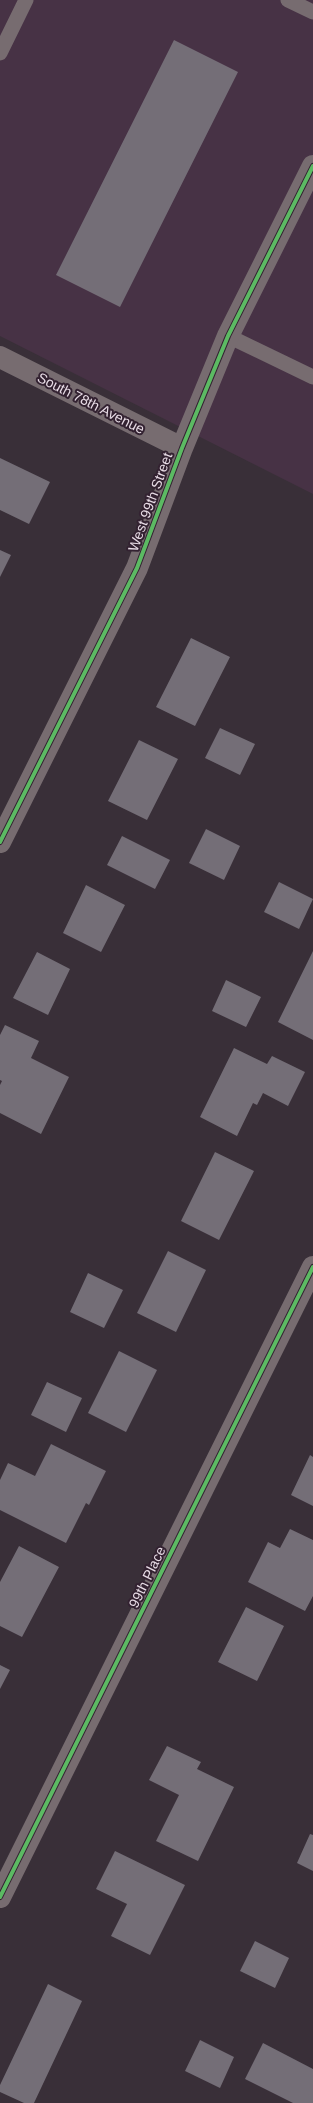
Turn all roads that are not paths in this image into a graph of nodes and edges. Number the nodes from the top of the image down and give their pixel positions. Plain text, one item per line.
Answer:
1 (26, 0) edge
2 (288, 0) edge
3 (313, 12) edge
4 (0, 53) edge
5 (313, 166) edge
6 (228, 336) junction
7 (0, 357) edge
8 (313, 377) edge
9 (182, 448) junction
10 (0, 842) edge
11 (313, 1267) edge
12 (0, 1897) edge

1 - 4 lane
2 - 3 lane
5 - 6 street, West 99th Street
6 - 8 lane
6 - 9 street, West 99th Street
7 - 9 street, South 78th Avenue
9 - 10 street, West 99th Street
11 - 12 street, 99th Place

